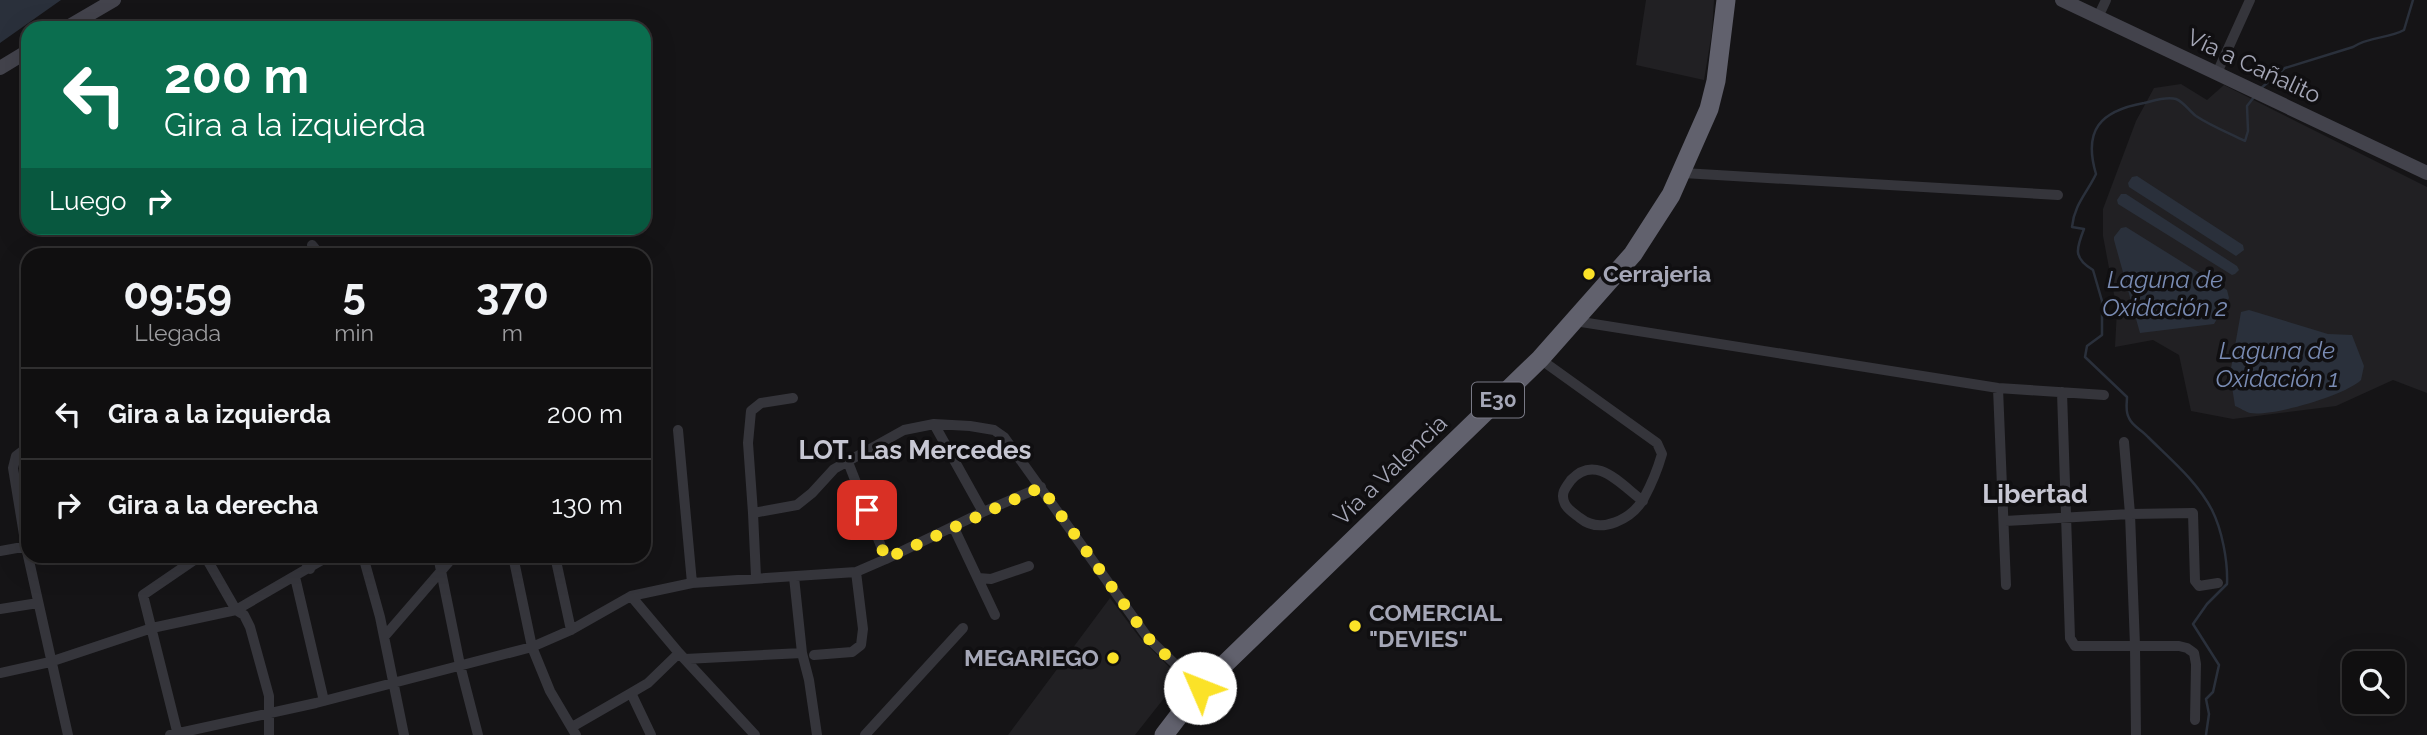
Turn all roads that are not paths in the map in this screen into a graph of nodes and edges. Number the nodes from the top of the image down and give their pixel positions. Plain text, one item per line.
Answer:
1 (114, 0) edge
2 (1726, 0) edge
3 (2062, 0) edge
4 (2106, 0) edge
5 (2250, 0) edge
6 (2098, 17) junction
7 (78, 21) edge
8 (21, 55) edge
9 (0, 68) edge
10 (2217, 73) junction
11 (1683, 173) junction
12 (2427, 173) edge
13 (2058, 195) dead end
14 (312, 245) dead end
15 (314, 248) edge
16 (1575, 321) junction
17 (1540, 359) junction
18 (1998, 388) junction
19 (2062, 392) junction
20 (2104, 395) dead end
21 (793, 398) dead end
22 (934, 424) junction
23 (678, 430) dead end
24 (2124, 442) dead end
25 (21, 452) edge
26 (848, 462) junction
27 (1041, 487) junction
28 (1643, 501) junction
29 (983, 512) junction
30 (21, 513) edge
31 (752, 513) junction
32 (2130, 514) junction
33 (2066, 518) junction
34 (2004, 522) junction
35 (953, 526) junction
36 (21, 548) edge
37 (0, 551) edge
38 (886, 559) junction
39 (30, 563) edge
40 (191, 563) edge
41 (206, 563) edge
42 (306, 563) edge
43 (319, 563) edge
44 (365, 563) edge
45 (439, 563) edge
46 (449, 563) edge
47 (514, 563) edge
48 (557, 563) edge
49 (1029, 566) dead end
50 (310, 569) junction
51 (856, 572) junction
52 (441, 573) junction
53 (756, 577) junction
54 (794, 577) junction
55 (295, 578) junction
56 (978, 578) junction
57 (692, 583) junction
58 (2218, 583) dead end
59 (2006, 585) dead end
60 (631, 596) junction
61 (38, 603) junction
62 (0, 609) edge
63 (236, 610) junction
64 (995, 615) dead end
65 (152, 628) junction
66 (963, 628) dead end
67 (571, 630) junction
68 (384, 637) junction
69 (2135, 646) junction
70 (532, 648) junction
71 (802, 653) junction
72 (814, 655) dead end
73 (682, 656) junction
74 (50, 662) junction
75 (460, 665) junction
76 (0, 673) edge
77 (393, 682) junction
78 (1200, 688) junction
79 (631, 693) junction
80 (324, 701) junction
81 (268, 714) junction
82 (2195, 720) dead end
83 (574, 731) edge
84 (175, 734) edge
85 (68, 735) edge
86 (269, 735) edge
87 (404, 735) edge
88 (478, 735) edge
89 (651, 735) edge
90 (755, 735) edge
91 (817, 735) edge
92 (865, 735) edge
93 (1164, 735) edge
94 (2136, 735) edge

1 - 7 main road
2 - 11 highway, Vía a Valencia / E30
3 - 6 main road, Vía a Cañalito
4 - 6 street
5 - 10 street
6 - 10 main road, Vía a Cañalito
8 - 9 main road
10 - 12 main road, Vía a Cañalito
11 - 13 street
11 - 16 highway, Vía a Valencia / E30
14 - 15 street
16 - 17 highway, Vía a Valencia / E30
16 - 18 street
17 - 28 street
17 - 78 highway, Vía a Valencia / E30
18 - 19 street
18 - 34 street
19 - 20 street
19 - 33 street
21 - 31 street
22 - 26 street
22 - 27 street
22 - 29 street
23 - 57 street
24 - 32 street
25 - 30 street
26 - 31 street
26 - 38 street
27 - 29 street
27 - 78 street
28 - 28 street
29 - 35 street
31 - 53 street
32 - 33 street
32 - 58 street
32 - 69 street
33 - 34 street
33 - 69 street
34 - 59 street
35 - 38 street
35 - 56 street
36 - 37 street
38 - 51 street
39 - 61 street
40 - 65 street
41 - 63 street
42 - 50 street
43 - 50 street
44 - 68 street
45 - 52 street
46 - 52 street
47 - 70 street
48 - 67 street
49 - 56 street
50 - 55 street
51 - 54 street
51 - 72 street
52 - 68 street
52 - 75 street
53 - 54 street
53 - 57 street
54 - 71 street
55 - 63 street
55 - 80 street
56 - 64 street
57 - 60 street
60 - 67 street
60 - 73 street
61 - 62 street
61 - 74 street
63 - 65 street
63 - 81 street
65 - 74 street
65 - 84 street
66 - 92 street
67 - 70 street
68 - 77 street
69 - 82 street
69 - 94 street
70 - 75 street
70 - 83 street
71 - 73 street
71 - 91 street
73 - 79 street
73 - 90 street
74 - 76 street
74 - 85 street
75 - 77 street
75 - 88 street
77 - 80 street
77 - 87 street
78 - 93 highway, Vía a Valencia / E30
79 - 83 street
79 - 89 street
80 - 81 street
81 - 84 street
81 - 86 street

